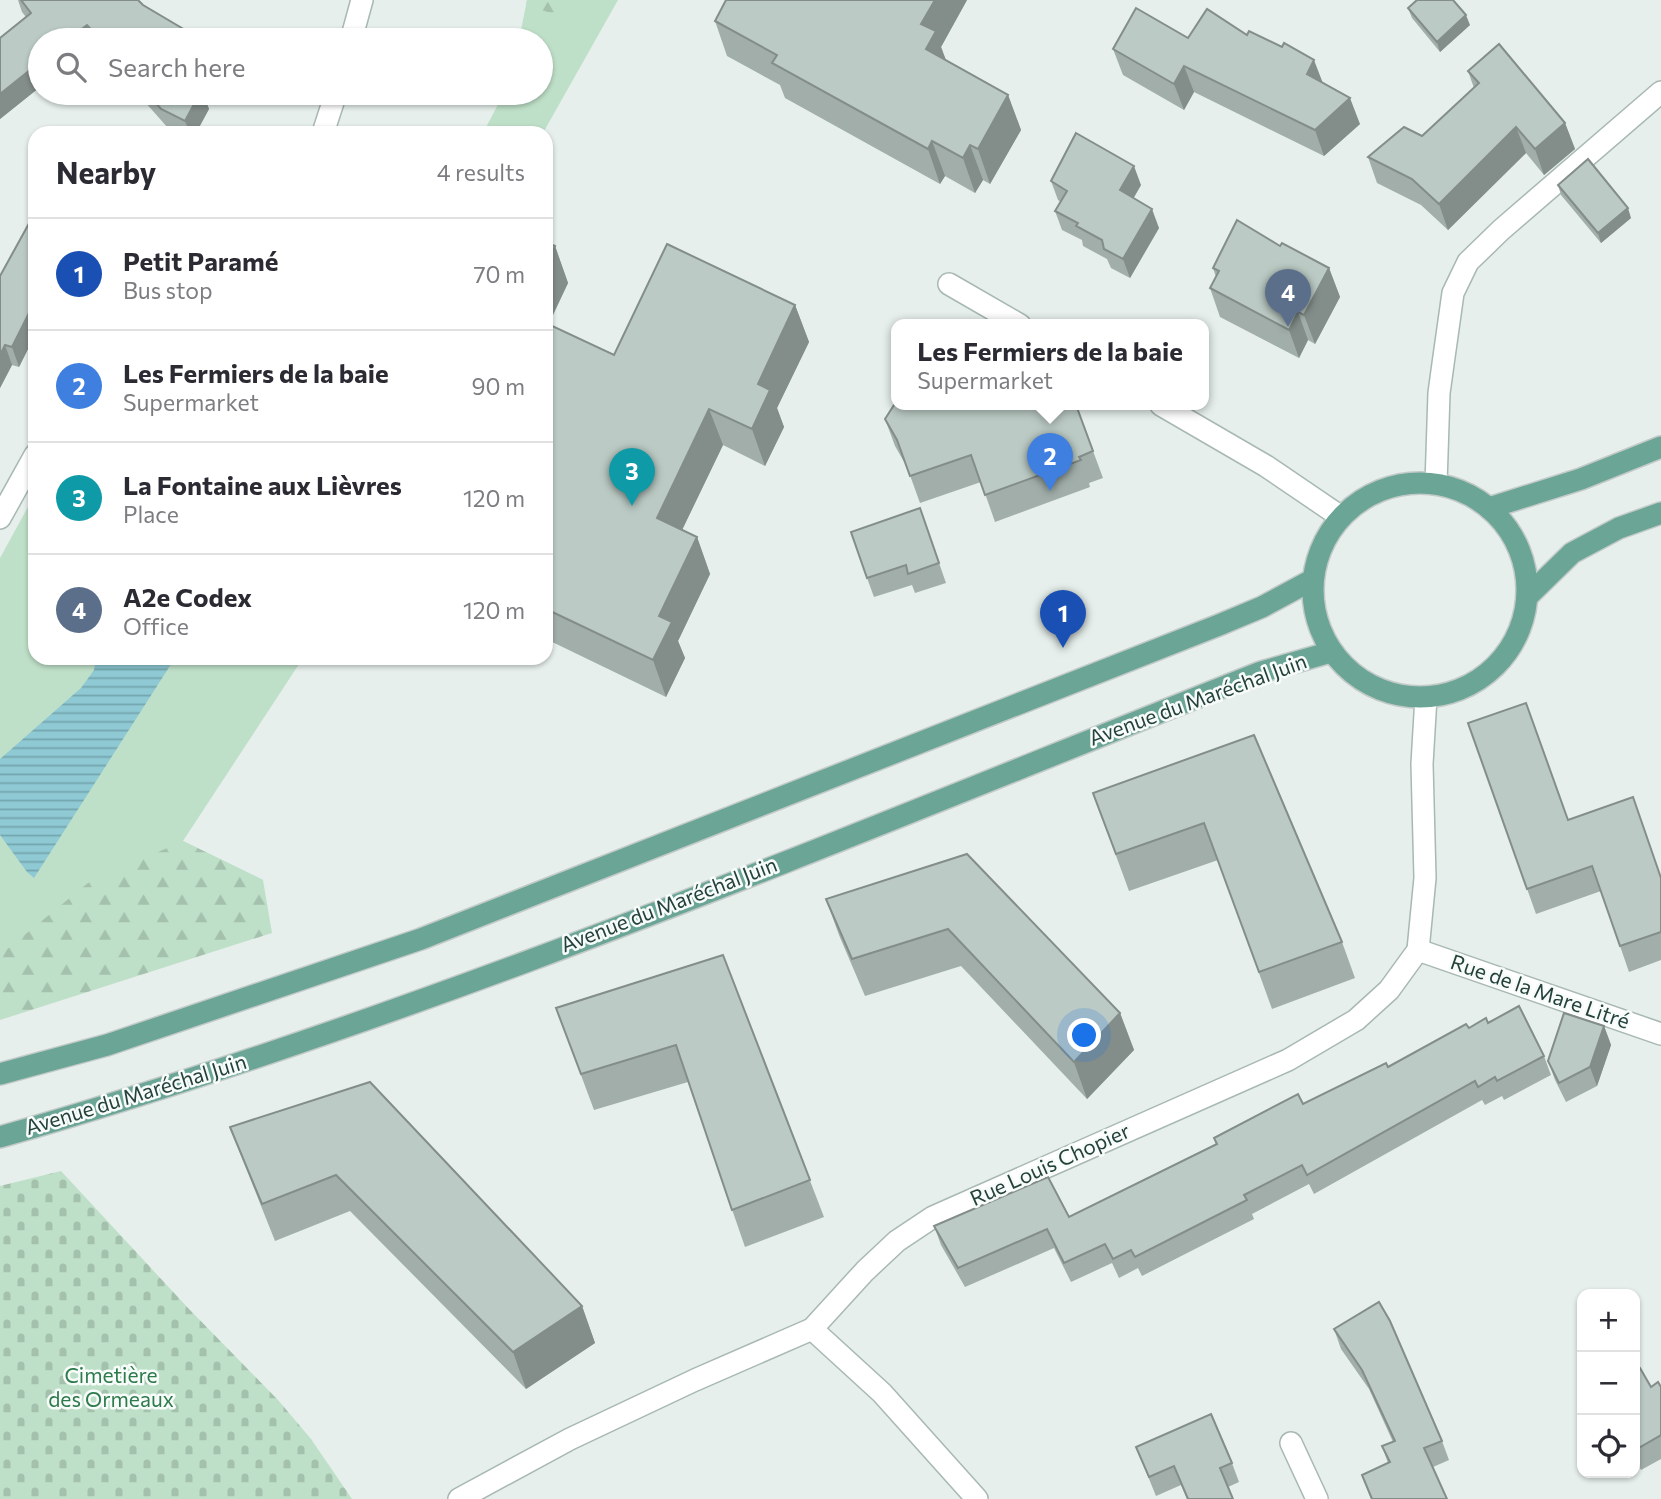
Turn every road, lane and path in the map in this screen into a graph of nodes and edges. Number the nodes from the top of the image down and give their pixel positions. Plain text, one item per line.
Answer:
1 (362, 0) edge
2 (354, 28) edge
3 (1661, 92) edge
4 (332, 105) edge
5 (325, 126) edge
6 (949, 284) dead end
7 (1010, 319) edge
8 (1170, 410) edge
9 (1661, 447) edge
10 (28, 468) edge
11 (1436, 484) junction
12 (1489, 508) junction
13 (1661, 513) edge
14 (1341, 517) junction
15 (0, 518) edge
16 (1312, 580) junction
17 (1527, 597) junction
18 (1331, 652) junction
19 (1426, 697) junction
20 (1418, 950) junction
21 (1661, 1034) edge
22 (0, 1074) edge
23 (0, 1137) edge
24 (812, 1329) junction
25 (1291, 1443) dead end
26 (459, 1499) edge
27 (978, 1499) edge
28 (1317, 1499) edge

1 - 2 street
3 - 11 street
4 - 5 street
6 - 7 street
8 - 14 street
9 - 12 main road
10 - 15 street
11 - 12 main road
11 - 14 main road
12 - 17 main road
13 - 17 main road
14 - 16 main road
16 - 18 main road
16 - 22 main road
17 - 19 main road
18 - 19 main road
18 - 23 main road, Avenue du Maréchal Juin
19 - 20 street
20 - 21 street, Rue de la Mare Litré
20 - 24 street, Rue Louis Chopier
24 - 26 street, Rue Louis Chopier
24 - 27 street
25 - 28 street

